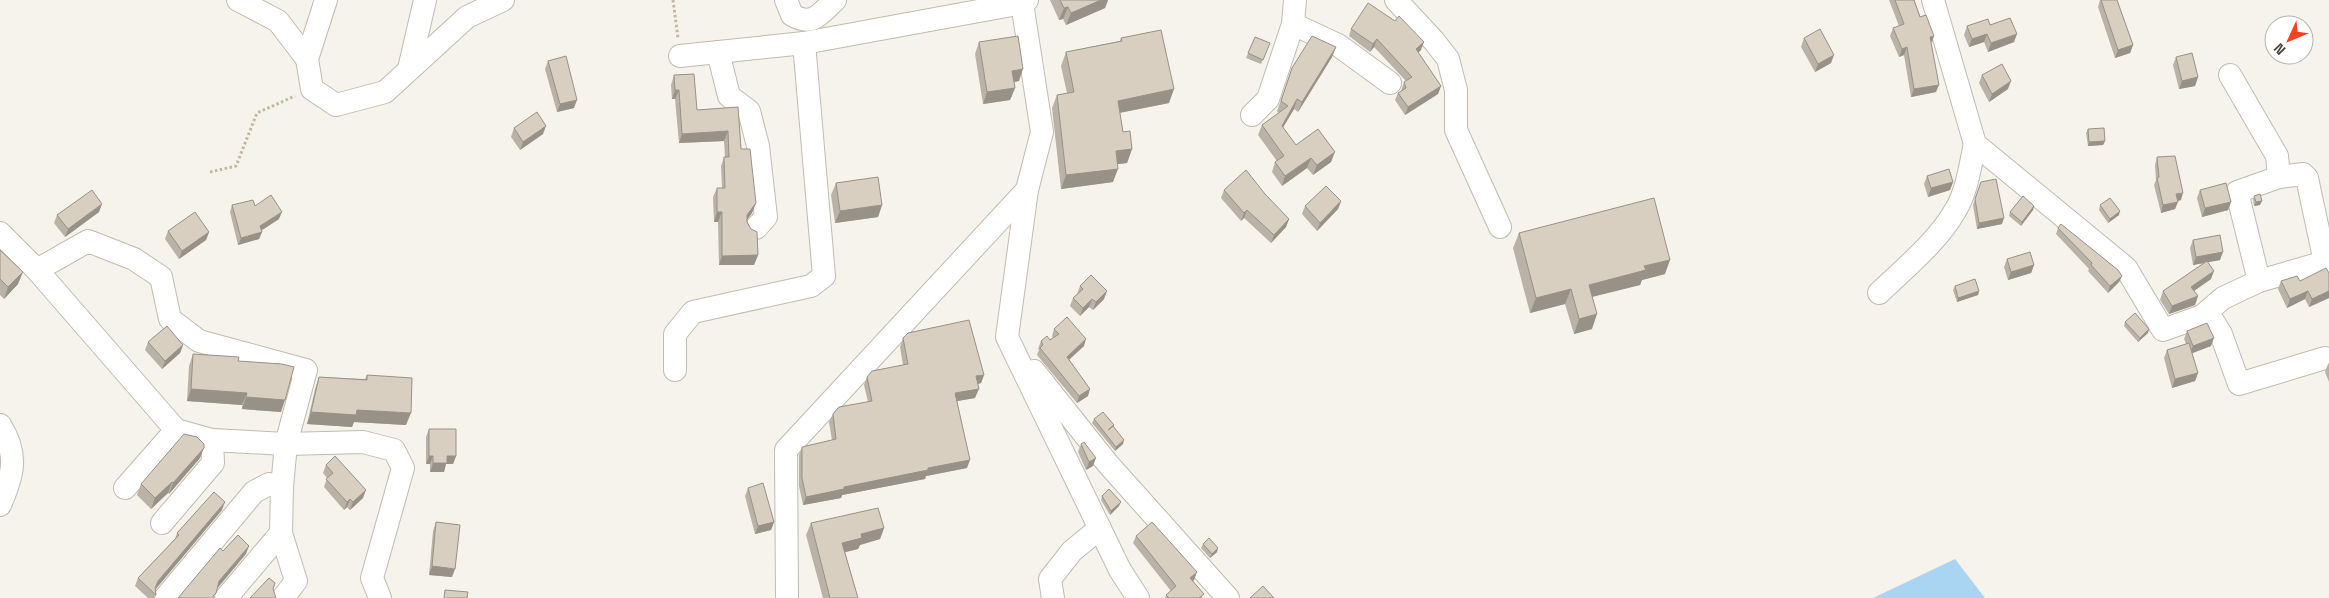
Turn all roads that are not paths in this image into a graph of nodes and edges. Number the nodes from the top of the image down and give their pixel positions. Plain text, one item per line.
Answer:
1 (238, 0) edge
2 (326, 0) edge
3 (426, 0) edge
4 (503, 0) edge
5 (786, 0) edge
6 (835, 0) edge
7 (1295, 0) edge
8 (1396, 0) edge
9 (1933, 0) edge
10 (1024, 2) edge
11 (466, 8) edge
12 (1293, 24) junction
13 (804, 43) junction
14 (718, 52) junction
15 (680, 56) road end
16 (307, 58) junction
17 (408, 69) junction
18 (2230, 75) dead end
19 (1390, 83) dead end
20 (1252, 115) dead end
21 (1975, 144) junction
22 (2279, 177) junction
23 (1027, 190) junction
24 (756, 228) dead end
25 (1500, 228) dead end
26 (0, 233) edge
27 (2327, 260) edge
28 (37, 270) junction
29 (2259, 281) junction
30 (1879, 293) dead end
31 (2202, 316) junction
32 (1007, 337) junction
33 (2325, 358) dead end
34 (675, 370) dead end
35 (0, 426) edge
36 (176, 430) junction
37 (212, 440) junction
38 (286, 444) junction
39 (282, 487) junction
40 (124, 488) dead end
41 (0, 505) edge
42 (162, 523) dead end
43 (1100, 528) junction
44 (281, 533) junction
45 (165, 598) edge
46 (226, 598) edge
47 (283, 598) edge
48 (380, 598) edge
49 (786, 598) edge
50 (1053, 598) edge
51 (1138, 598) edge
52 (1228, 598) edge

1 - 16 street
2 - 16 street
3 - 17 street
4 - 11 street
5 - 6 street
7 - 12 street
8 - 25 street
9 - 21 street
10 - 13 street
10 - 23 street
11 - 17 street
12 - 19 street
12 - 20 street
13 - 14 street
13 - 34 street
14 - 15 street
14 - 24 street
16 - 17 street
18 - 22 street
21 - 30 street
21 - 31 street
22 - 27 street
22 - 29 street
23 - 32 street
23 - 49 street
26 - 28 street
27 - 29 street
28 - 36 street
28 - 38 street
29 - 31 street
31 - 33 street
32 - 43 street
32 - 52 street
35 - 41 street
36 - 37 street
36 - 40 street
37 - 38 street
37 - 42 street
38 - 39 street
38 - 48 street
39 - 44 street
39 - 45 street
43 - 50 street
43 - 51 street
44 - 46 street
44 - 47 street

